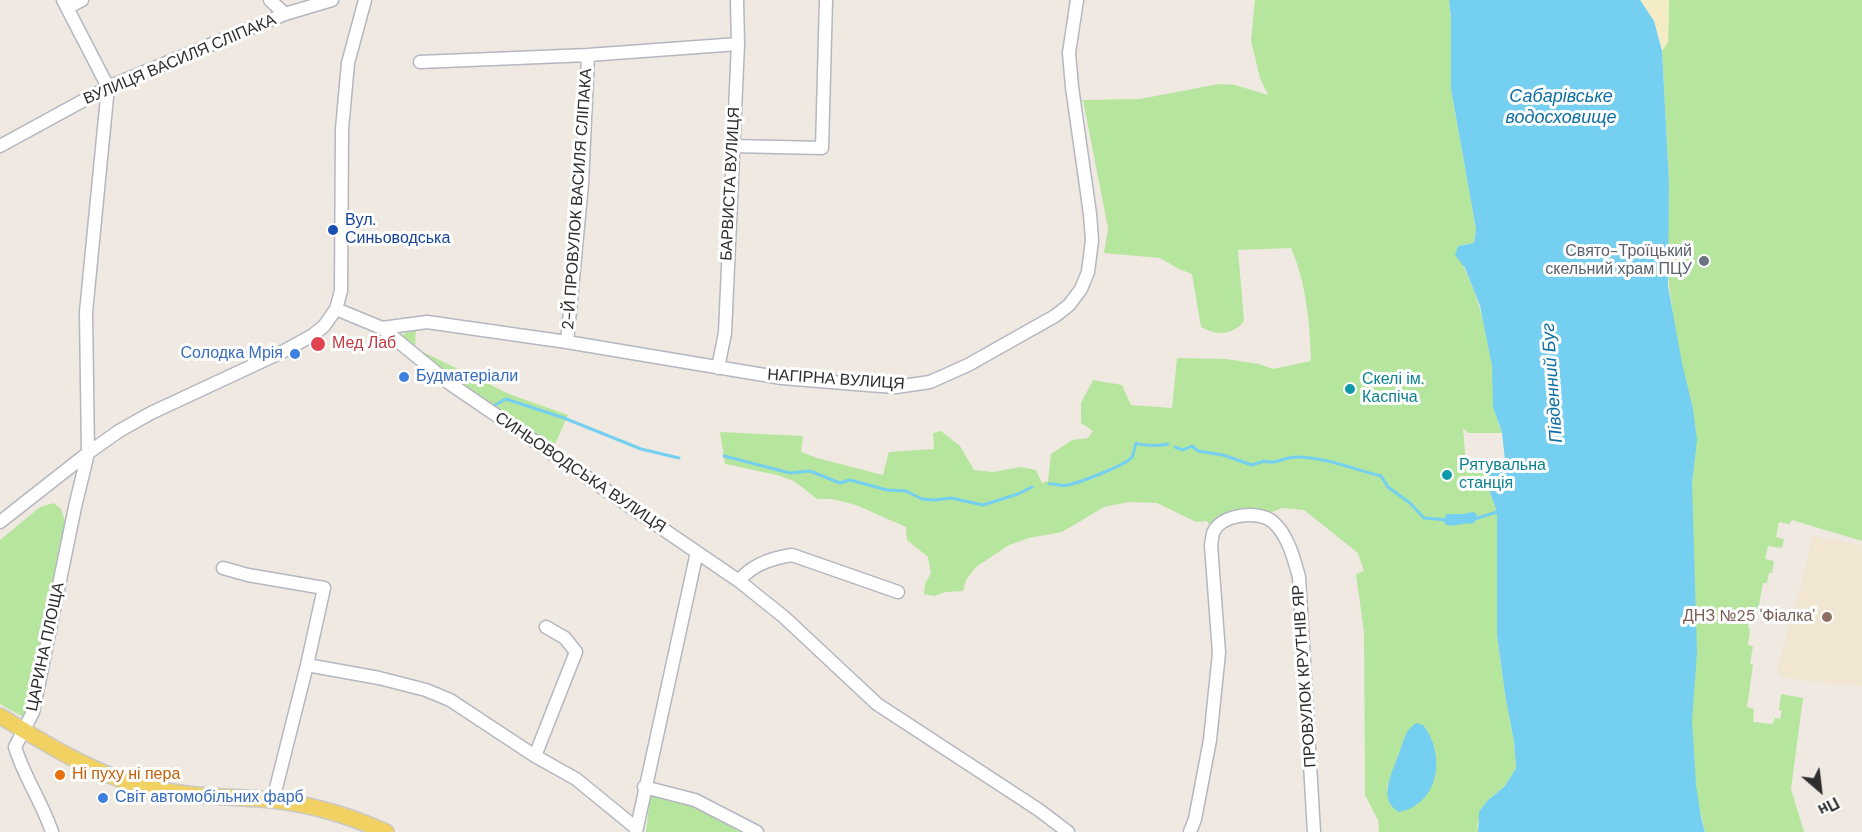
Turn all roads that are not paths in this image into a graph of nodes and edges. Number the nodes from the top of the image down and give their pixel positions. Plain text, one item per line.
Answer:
1 (82, 0) edge
2 (270, 0) edge
3 (332, 0) edge
4 (365, 0) edge
5 (737, 0) edge
6 (826, 0) edge
7 (1077, 0) edge
8 (65, 4) edge
9 (285, 15) junction
10 (738, 44) junction
11 (588, 56) junction
12 (420, 62) dead end
13 (108, 87) junction
14 (0, 146) edge
15 (732, 146) junction
16 (336, 309) junction
17 (382, 328) junction
18 (567, 342) junction
19 (718, 368) junction
20 (88, 453) junction
21 (0, 522) edge
22 (697, 552) junction
23 (223, 568) dead end
24 (739, 580) junction
25 (898, 592) dead end
26 (546, 627) dead end
27 (307, 665) junction
28 (0, 716) edge
29 (24, 731) junction
30 (535, 756) junction
31 (644, 787) junction
32 (273, 800) junction
33 (636, 830) edge
34 (52, 832) edge
35 (386, 832) edge
36 (757, 832) edge
37 (1068, 832) edge
38 (1190, 832) edge
39 (1314, 832) edge

1 - 8 street
2 - 9 street
3 - 9 street, ВУЛИЦЯ ВАСИЛЯ СЛІПАКА
4 - 16 street
5 - 10 street, БАРВИСТА ВУЛИЦЯ
6 - 15 street
7 - 19 street, НАГІРНА ВУЛИЦЯ
8 - 13 street
9 - 13 street, ВУЛИЦЯ ВАСИЛЯ СЛІПАКА
10 - 11 street, 2-Й ПРОВУЛОК ВАСИЛЯ СЛІПАКА
10 - 15 street, БАРВИСТА ВУЛИЦЯ
11 - 12 street, 2-Й ПРОВУЛОК ВАСИЛЯ СЛІПАКА
11 - 18 street, 2-Й ПРОВУЛОК ВАСИЛЯ СЛІПАКА
13 - 14 street, ВУЛИЦЯ ВАСИЛЯ СЛІПАКА
13 - 20 street, ЦАРИНА ПЛОЩА
15 - 19 street, БАРВИСТА ВУЛИЦЯ
16 - 17 street, СИНЬОВОДСЬКА ВУЛИЦЯ
16 - 20 street
17 - 18 street, НАГІРНА ВУЛИЦЯ
17 - 22 street, СИНЬОВОДСЬКА ВУЛИЦЯ
18 - 19 street, НАГІРНА ВУЛИЦЯ
20 - 21 street
20 - 29 street, ЦАРИНА ПЛОЩА
22 - 24 street, СИНЬОВОДСЬКА ВУЛИЦЯ
22 - 31 street
23 - 27 street
24 - 25 street
24 - 37 street, СИНЬОВОДСЬКА ВУЛИЦЯ
26 - 30 street
27 - 30 street
27 - 32 street
28 - 29 main road
29 - 32 main road
29 - 34 street, ЦАРИНА ПЛОЩА
30 - 33 street
31 - 33 street
31 - 36 street
32 - 35 main road
38 - 39 street, ПРОВУЛОК КРУТНІВ ЯР

